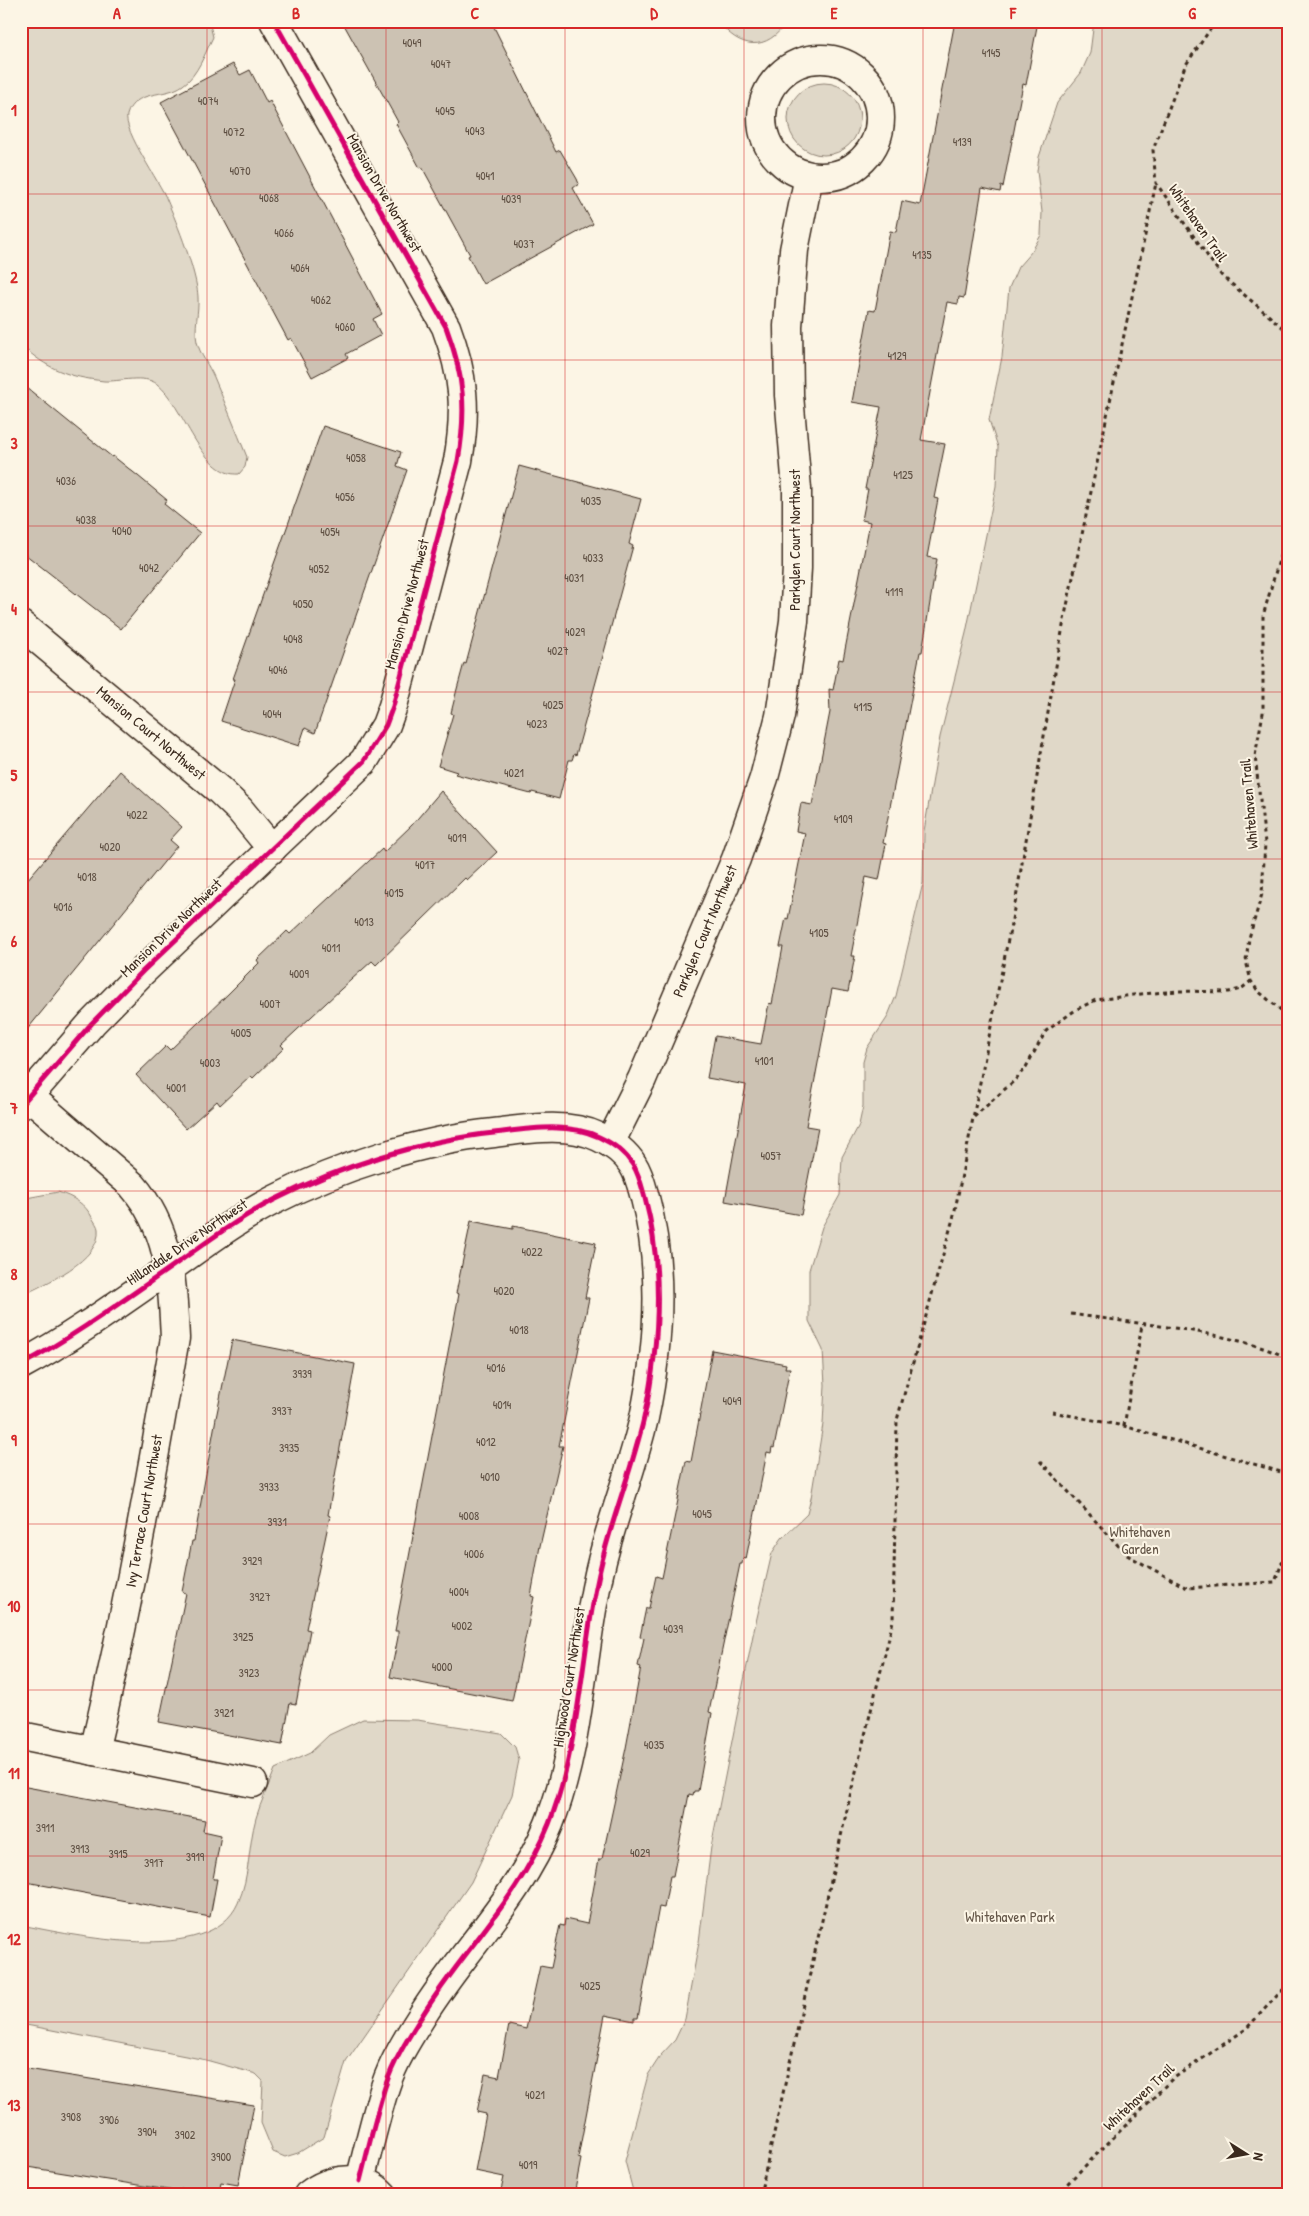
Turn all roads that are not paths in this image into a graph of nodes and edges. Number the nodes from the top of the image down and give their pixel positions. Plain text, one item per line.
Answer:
1 (274, 21) edge
2 (809, 176) junction
3 (21, 625) edge
4 (272, 850) junction
5 (25, 1100) edge
6 (610, 1143) junction
7 (169, 1268) junction
8 (21, 1365) edge
9 (21, 1736) edge
10 (94, 1751) junction
11 (253, 1783) dead end
12 (360, 2181) junction
13 (308, 2195) edge
14 (383, 2195) edge

1 - 4 street, Mansion Drive Northwest
2 - 2 street
2 - 6 street, Parkglen Court Northwest
3 - 4 street, Mansion Court Northwest
4 - 5 street, Mansion Drive Northwest
5 - 7 street, Mansion Drive Northwest
6 - 7 street, Hillandale Drive Northwest
6 - 12 street, Highwood Court Northwest
7 - 8 street, Hillandale Drive Northwest
7 - 10 street, Ivy Terrace Court Northwest
9 - 10 street
10 - 11 street
12 - 13 street
12 - 14 street

